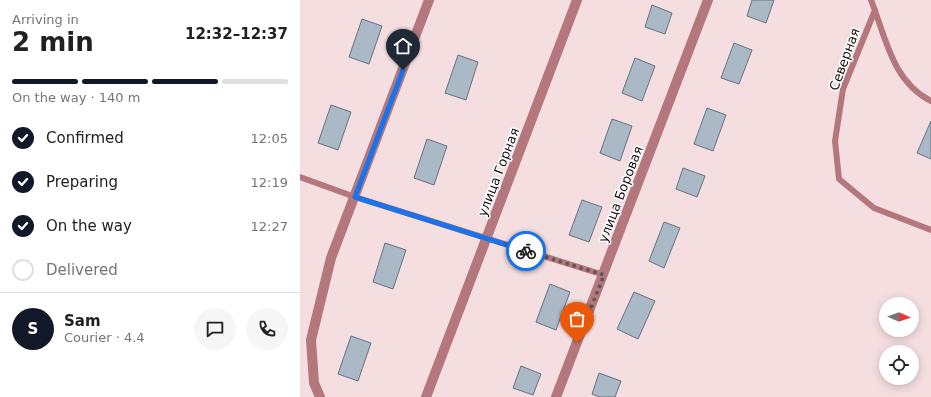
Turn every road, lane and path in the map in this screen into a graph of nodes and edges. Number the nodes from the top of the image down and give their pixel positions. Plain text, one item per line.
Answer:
1 (429, 0) edge
2 (577, 0) edge
3 (708, 0) edge
4 (871, 0) edge
5 (875, 10) junction
6 (931, 101) edge
7 (300, 177) edge
8 (355, 197) junction
9 (931, 230) edge
10 (486, 239) junction
11 (604, 275) junction
12 (320, 397) edge
13 (426, 397) edge
14 (556, 397) edge

1 - 8 street
2 - 10 street, улица Горная
3 - 11 street, улица Боровая
4 - 5 lane
5 - 6 lane
5 - 9 lane, Северная
7 - 8 lane
8 - 10 lane
8 - 12 street
10 - 11 lane
10 - 13 street, улица Горная
11 - 14 street, улица Боровая

